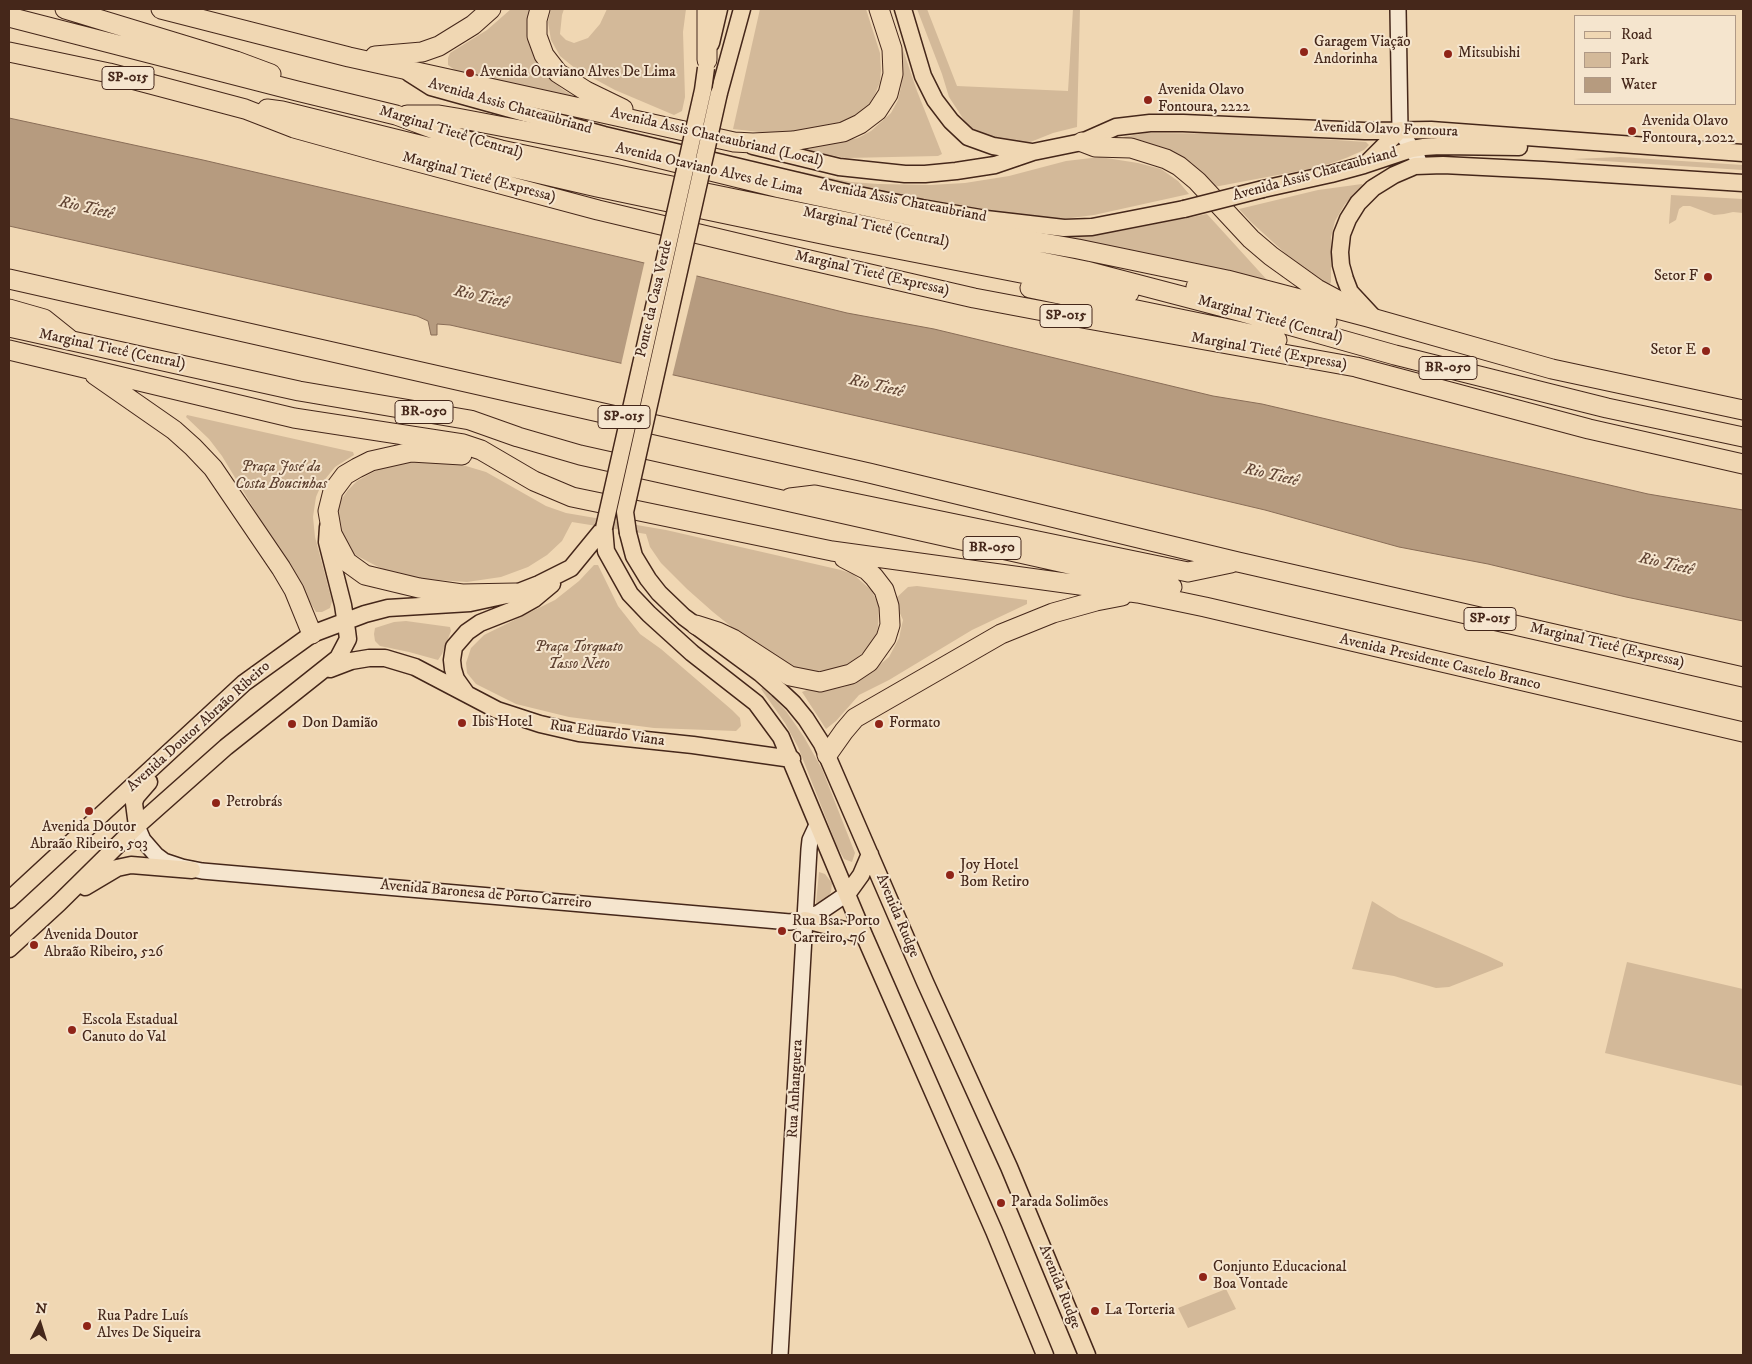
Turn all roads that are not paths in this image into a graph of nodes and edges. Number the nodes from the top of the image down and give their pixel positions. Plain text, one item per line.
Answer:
1 (65, 9) edge
2 (161, 9) edge
3 (491, 9) edge
4 (540, 9) edge
5 (707, 9) edge
6 (719, 9) edge
7 (742, 9) edge
8 (879, 9) edge
9 (903, 9) edge
10 (1398, 9) edge
11 (9, 16) edge
12 (9, 39) edge
13 (9, 52) edge
14 (349, 57) junction
15 (707, 64) junction
16 (402, 68) junction
17 (109, 73) junction
18 (297, 91) junction
19 (245, 109) junction
20 (396, 115) junction
21 (668, 127) junction
22 (1400, 130) junction
23 (1583, 141) junction
24 (734, 142) junction
25 (1082, 142) junction
26 (1412, 149) junction
27 (1033, 152) junction
28 (1743, 153) edge
29 (1364, 165) junction
30 (1421, 165) junction
31 (1331, 174) junction
32 (1743, 183) edge
33 (1373, 188) junction
34 (836, 237) junction
35 (1021, 239) junction
36 (9, 279) edge
37 (1155, 289) junction
38 (9, 309) edge
39 (1372, 318) junction
40 (9, 327) edge
41 (72, 341) junction
42 (9, 350) edge
43 (1396, 355) junction
44 (82, 366) junction
45 (1356, 367) junction
46 (1743, 410) edge
47 (1743, 438) edge
48 (1743, 464) edge
49 (512, 468) junction
50 (773, 500) junction
51 (328, 511) junction
52 (604, 529) junction
53 (628, 534) joint
54 (832, 551) junction
55 (1238, 562) junction
56 (570, 568) junction
57 (516, 593) junction
58 (1138, 593) junction
59 (1205, 607) junction
60 (346, 620) junction
61 (696, 626) junction
62 (312, 634) junction
63 (318, 673) junction
64 (1743, 677) edge
65 (467, 695) junction
66 (1743, 732) edge
67 (171, 750) junction
68 (827, 755) junction
69 (792, 759) junction
70 (817, 824) junction
71 (137, 826) junction
72 (870, 854) junction
73 (192, 870) junction
74 (848, 893) junction
75 (9, 900) edge
76 (59, 903) junction
77 (805, 920) junction
78 (864, 935) junction
79 (9, 949) edge
80 (780, 1355) edge
81 (1045, 1355) edge
82 (1088, 1355) edge

1 - 18 highway
2 - 14 highway
3 - 14 highway
4 - 21 highway
5 - 15 highway
6 - 15 main road, Ponte da Casa Verde
7 - 53 main road, Ponte da Casa Verde, bridge
8 - 24 highway
9 - 27 main road
10 - 22 main road
11 - 18 highway, Marginal Tietê (Central)
12 - 17 highway
13 - 17 highway, Marginal Tietê (Expressa) / SP-015
14 - 16 highway
15 - 52 main road, Ponte da Casa Verde, bridge
16 - 21 highway, Avenida Assis Chateaubriand (Local)
16 - 31 main road, Avenida Assis Chateaubriand, bridge
17 - 19 highway, Marginal Tietê (Expressa) / SP-015
18 - 20 highway, Marginal Tietê (Central)
19 - 34 highway, SP-015
19 - 45 highway, Marginal Tietê (Expressa) / SP-015
20 - 35 highway, Avenida Otaviano Alves de Lima
20 - 37 highway, Marginal Tietê (Central)
21 - 24 highway, Avenida Assis Chateaubriand (Local)
22 - 23 main road, Avenida Olavo Fontoura
22 - 25 main road, Avenida Olavo Fontoura
22 - 26 main road
22 - 29 main road
23 - 26 main road, Avenida Assis Chateaubriand
23 - 28 main road, Avenida Olavo Fontoura
24 - 27 main road, Avenida Assis Chateaubriand (Local)
25 - 27 main road, Avenida Olavo Fontoura
25 - 39 highway
26 - 29 main road, Avenida Assis Chateaubriand
26 - 30 main road
29 - 31 main road, Avenida Assis Chateaubriand
30 - 32 main road
30 - 33 main road
31 - 33 main road
33 - 39 main road
34 - 37 highway
34 - 45 highway, SP-015
35 - 39 highway
35 - 43 highway
36 - 55 highway, Marginal Tietê (Expressa) / SP-015
37 - 43 highway, Marginal Tietê (Central) / BR-050
38 - 41 highway
39 - 46 highway
40 - 41 highway, Marginal Tietê (Central)
41 - 50 highway, Marginal Tietê (Central) / BR-050
42 - 44 highway
43 - 47 highway, Marginal Tietê (Central) / BR-050
44 - 49 highway
44 - 62 highway
45 - 48 highway, Marginal Tietê (Expressa) / SP-015
49 - 51 highway
49 - 54 highway
50 - 55 highway
50 - 59 highway, Marginal Tietê (Central) / BR-050
51 - 57 highway
51 - 60 main road
52 - 56 main road, Avenida Doutor Abraão Ribeiro
52 - 69 main road
53 - 61 main road, Avenida Rudge
54 - 58 highway, Avenida Presidente Castelo Branco
54 - 61 highway
55 - 64 highway, Marginal Tietê (Expressa) / SP-015
56 - 57 main road, Avenida Doutor Abraão Ribeiro
56 - 65 main road
57 - 60 main road, Avenida Doutor Abraão Ribeiro
58 - 59 highway, Avenida Presidente Castelo Branco
58 - 68 highway
59 - 66 highway, Avenida Presidente Castelo Branco / BR-050
60 - 62 main road, Avenida Doutor Abraão Ribeiro
60 - 63 main road
61 - 68 main road, Avenida Rudge
62 - 67 main road, Avenida Doutor Abraão Ribeiro
63 - 65 main road, Rua Eduardo Viana
63 - 71 main road
65 - 69 main road, Rua Eduardo Viana
67 - 71 main road
67 - 75 main road, Avenida Doutor Abraão Ribeiro
68 - 72 main road, Avenida Rudge
69 - 70 main road
70 - 74 main road
70 - 77 main road, Rua Anhanguera
71 - 73 main road, Avenida Baronesa de Porto Carreiro
71 - 76 main road
72 - 74 main road
72 - 82 main road, Avenida Rudge
73 - 76 main road
73 - 77 main road, Avenida Baronesa de Porto Carreiro
74 - 77 main road, Avenida Baronesa de Porto Carreiro
74 - 78 main road
76 - 79 main road
77 - 78 main road
77 - 80 main road, Rua Anhanguera
78 - 81 main road

